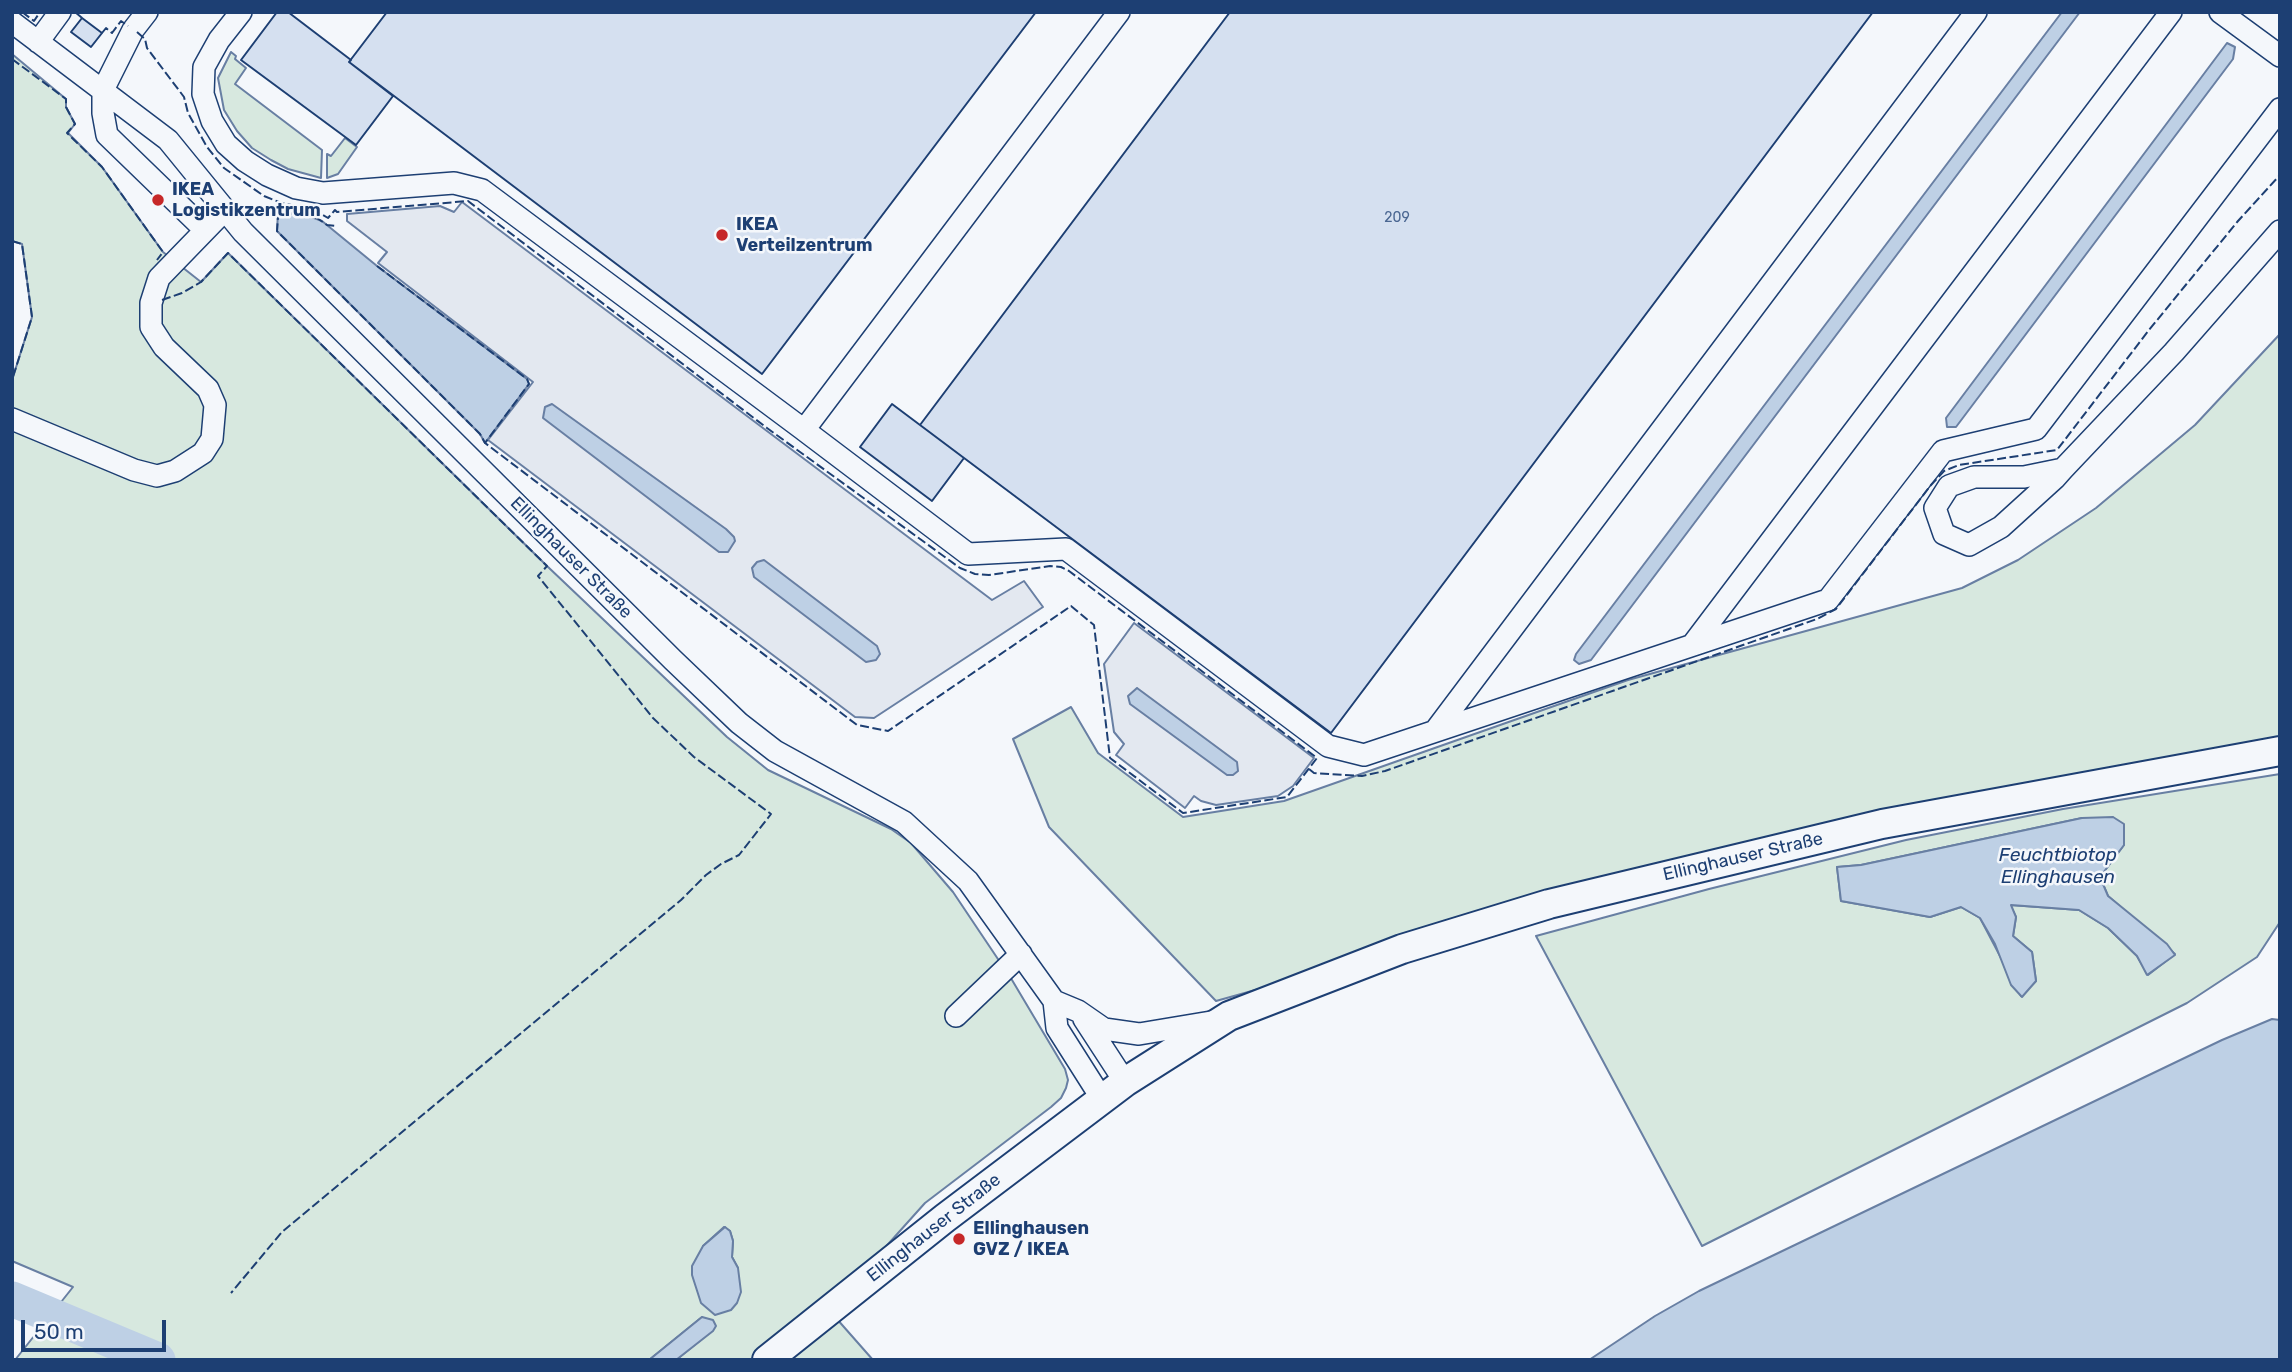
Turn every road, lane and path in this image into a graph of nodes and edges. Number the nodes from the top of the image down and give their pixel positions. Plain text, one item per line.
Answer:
1 (60, 12) edge
2 (146, 12) edge
3 (241, 12) edge
4 (1119, 12) edge
5 (1976, 12) edge
6 (2171, 12) edge
7 (2220, 12) edge
8 (12, 22) edge
9 (38, 42) junction
10 (2280, 56) edge
11 (103, 90) junction
12 (2280, 109) edge
13 (224, 211) junction
14 (204, 229) junction
15 (2280, 231) edge
16 (12, 419) edge
17 (804, 430) junction
18 (2063, 469) junction
19 (1693, 644) junction
20 (1435, 731) junction
21 (2280, 751) edge
22 (1021, 954) junction
23 (1054, 1001) junction
24 (1081, 1015) junction
25 (956, 1016) dead end
26 (1221, 1020) junction
27 (1125, 1082) junction
28 (1102, 1100) junction
29 (767, 1360) edge

1 - 9 street
2 - 11 street
3 - 17 street
4 - 17 street
5 - 20 street
6 - 19 street
7 - 10 street
8 - 9 street, Ellinghauser Straße
9 - 11 street, Ellinghauser Straße
11 - 13 street, Ellinghauser Straße
11 - 14 street
12 - 19 street
13 - 14 street
13 - 22 street, Ellinghauser Straße
14 - 16 street
15 - 18 street
17 - 20 street
18 - 18 street
19 - 20 street
21 - 26 main road, Ellinghauser Straße
22 - 23 street, Ellinghauser Straße
22 - 25 street
23 - 24 street, Ellinghauser Straße
23 - 28 street, Ellinghauser Straße
24 - 26 street, Ellinghauser Straße
24 - 27 street, Ellinghauser Straße
26 - 27 main road, Ellinghauser Straße
27 - 28 main road, Ellinghauser Straße
28 - 29 main road, Ellinghauser Straße

